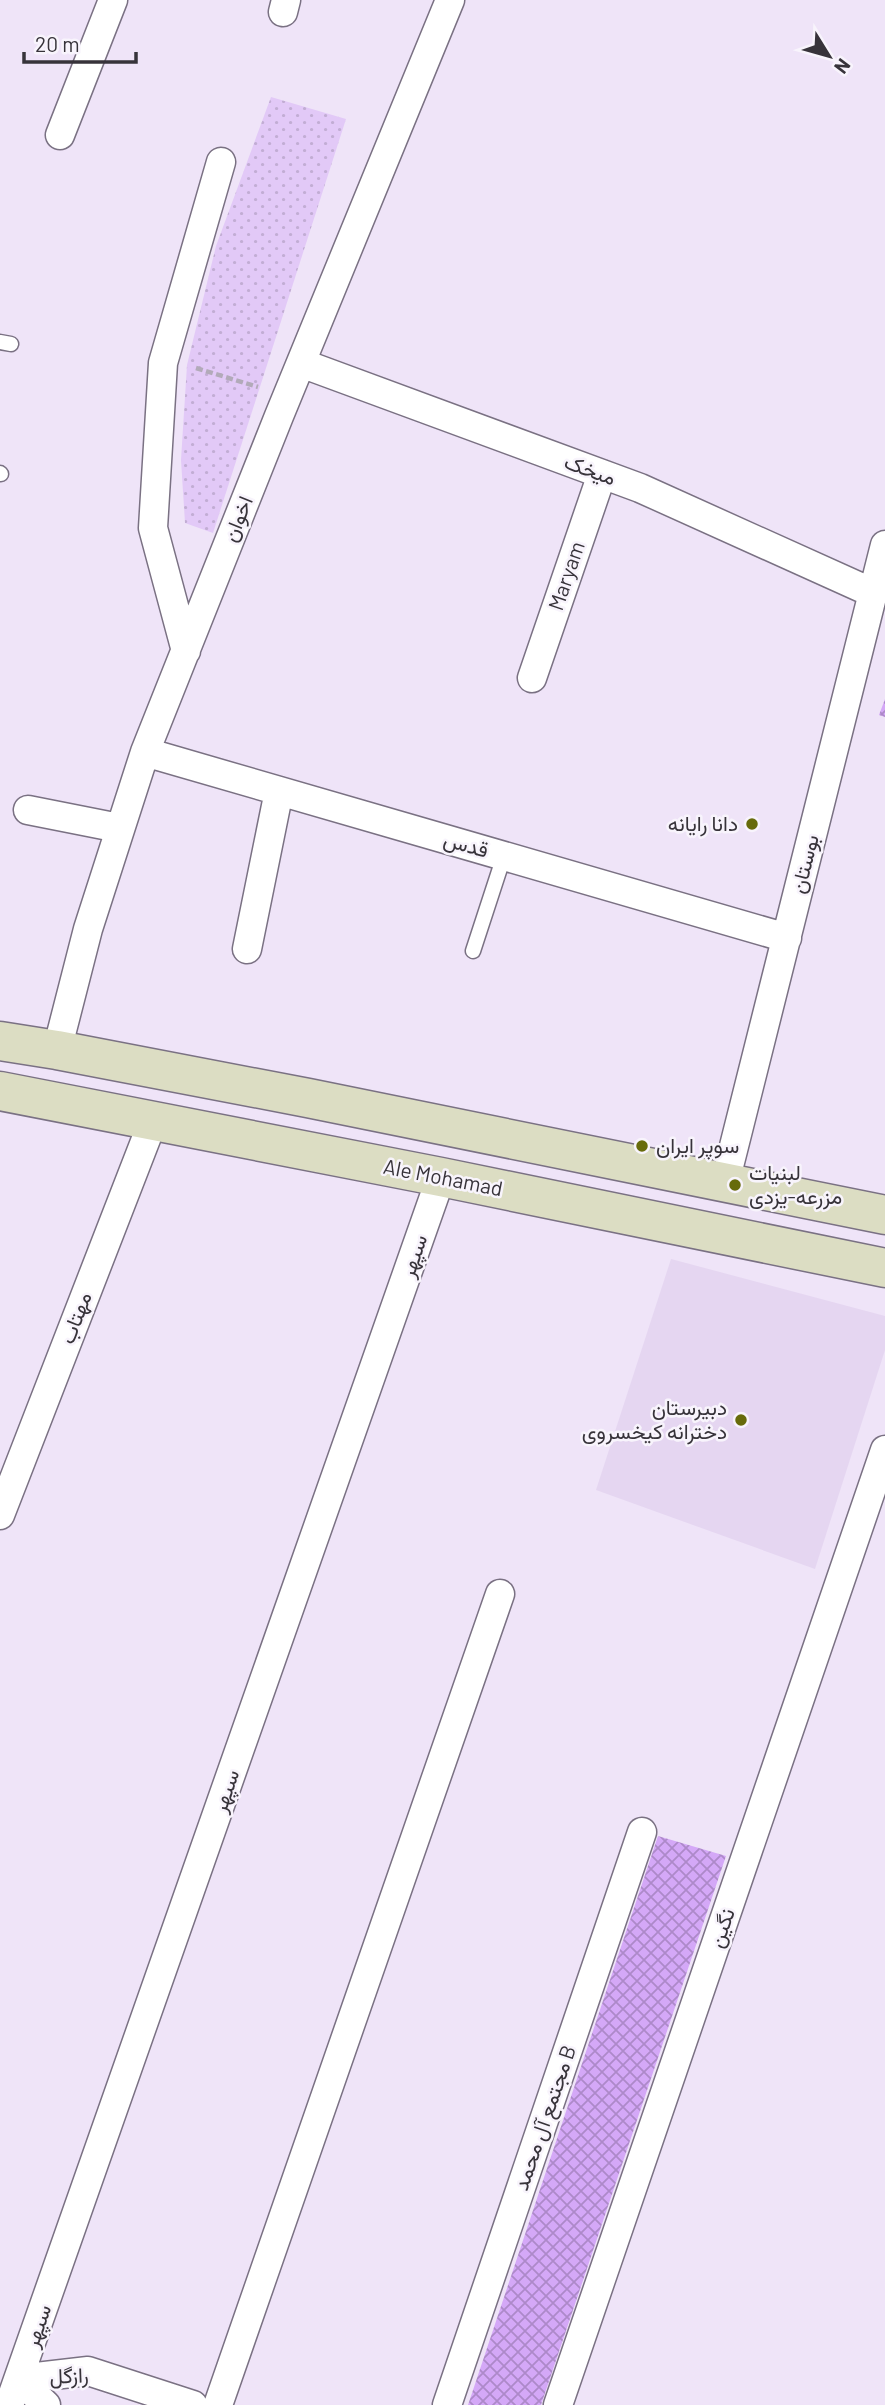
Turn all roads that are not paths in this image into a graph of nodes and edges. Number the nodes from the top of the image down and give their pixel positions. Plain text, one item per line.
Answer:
1 (113, 0) edge
2 (450, 0) edge
3 (60, 135) dead end
4 (221, 162) dead end
5 (301, 363) junction
6 (602, 474) junction
7 (885, 545) edge
8 (873, 593) junction
9 (186, 651) junction
10 (532, 677) dead end
11 (145, 752) junction
12 (279, 791) junction
13 (28, 810) dead end
14 (119, 828) junction
15 (504, 856) junction
16 (787, 938) junction
17 (247, 949) dead end
18 (473, 951) dead end
19 (0, 1041) edge
20 (57, 1049) junction
21 (0, 1091) edge
22 (153, 1121) junction
23 (442, 1177) junction
24 (725, 1182) junction
25 (885, 1215) edge
26 (885, 1268) edge
27 (885, 1450) edge
28 (0, 1515) edge
29 (500, 1594) dead end
30 (642, 1832) dead end
31 (14, 2392) edge
32 (46, 2405) edge
33 (193, 2405) edge
34 (218, 2405) edge
35 (447, 2405) edge
36 (558, 2405) edge

1 - 3 street
2 - 5 street, اخوان
4 - 9 street
5 - 6 street, میخک
5 - 9 street, اخوان
6 - 8 street, میخک
6 - 10 street, Maryam
7 - 8 street, بوستان
8 - 16 street, بوستان
9 - 11 street, اخوان
11 - 12 street, قدس
11 - 14 street, اخوان
12 - 15 street, قدس
12 - 17 street
13 - 14 street
14 - 20 street, اخوان
15 - 16 street, قدس
15 - 18 lane
16 - 24 street, بوستان
19 - 20 main road
20 - 24 main road
21 - 22 main road, Ale Mohamad
22 - 23 main road, Ale Mohamad
22 - 28 street, مهتاب
23 - 26 main road, Ale Mohamad
23 - 31 street, سپهر
24 - 25 main road
27 - 36 street, نگین
29 - 34 street
30 - 35 street, مجتمع آل محمد B
31 - 32 street, رازگل
31 - 33 street, رازگل

